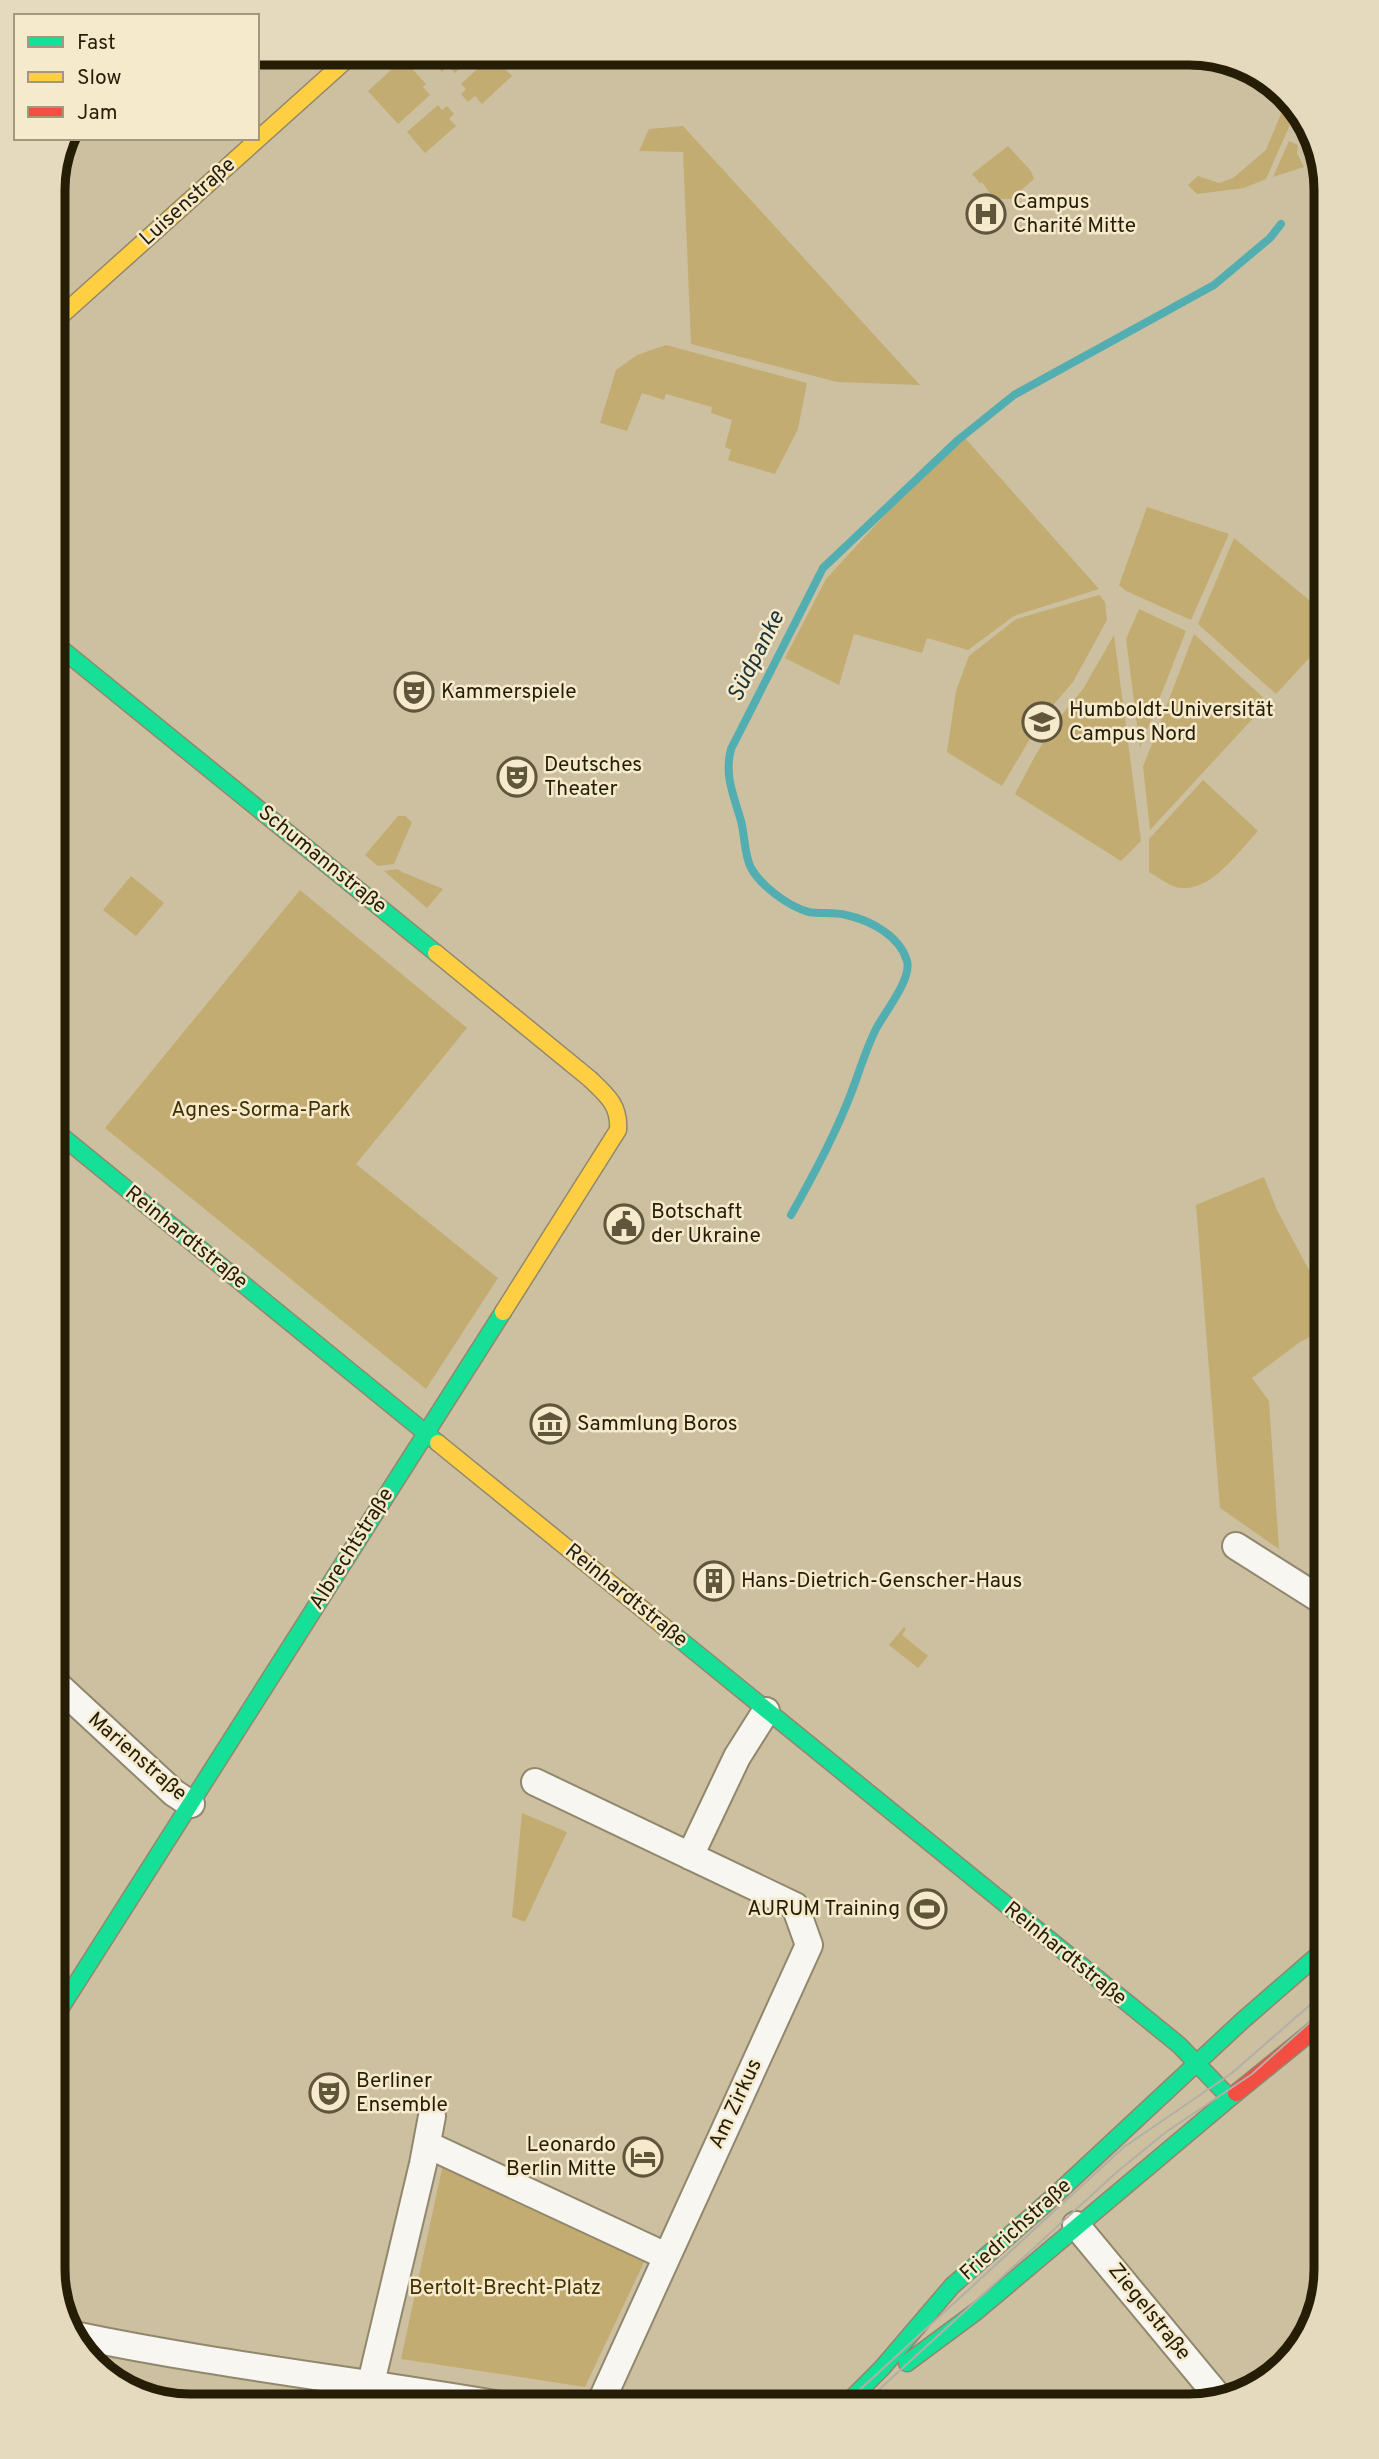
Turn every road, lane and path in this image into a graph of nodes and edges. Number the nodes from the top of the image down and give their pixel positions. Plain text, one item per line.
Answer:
1 (340, 65) edge
2 (259, 138) edge
3 (256, 140) edge
4 (65, 312) edge
5 (65, 652) edge
6 (590, 1079) joint
7 (65, 1139) edge
8 (426, 1433) junction
9 (1236, 1546) dead end
10 (1314, 1595) edge
11 (65, 1693) edge
12 (766, 1711) junction
13 (535, 1782) dead end
14 (191, 1804) junction
15 (690, 1856) junction
16 (1314, 1958) edge
17 (65, 2000) edge
18 (1314, 2030) edge
19 (1198, 2064) junction
20 (1229, 2097) junction
21 (432, 2116) dead end
22 (428, 2145) junction
23 (1076, 2225) junction
24 (672, 2245) junction
25 (85, 2337) edge
26 (371, 2383) junction
27 (1214, 2392) edge
28 (436, 2394) edge
29 (604, 2394) edge
30 (856, 2394) edge
31 (870, 2394) edge

1 - 2 street, Luisenstraße
3 - 4 street, Luisenstraße
5 - 6 street, Schumannstraße
6 - 8 street, Albrechtstraße
7 - 8 street, Reinhardtstraße
8 - 12 street, Reinhardtstraße
8 - 14 street, Albrechtstraße
9 - 10 street
11 - 14 street, Marienstraße
12 - 15 street
12 - 19 street, Reinhardtstraße
13 - 15 street, Am Zirkus
14 - 17 street, Albrechtstraße
15 - 24 street, Am Zirkus
16 - 19 street, Friedrichstraße
18 - 20 street, Friedrichstraße
19 - 20 street
19 - 30 street, Friedrichstraße
20 - 23 street, Friedrichstraße
21 - 22 street
22 - 24 street
22 - 26 street
23 - 27 street, Ziegelstraße
23 - 31 street, Friedrichstraße
24 - 29 street, Am Zirkus
25 - 26 street
26 - 28 street

